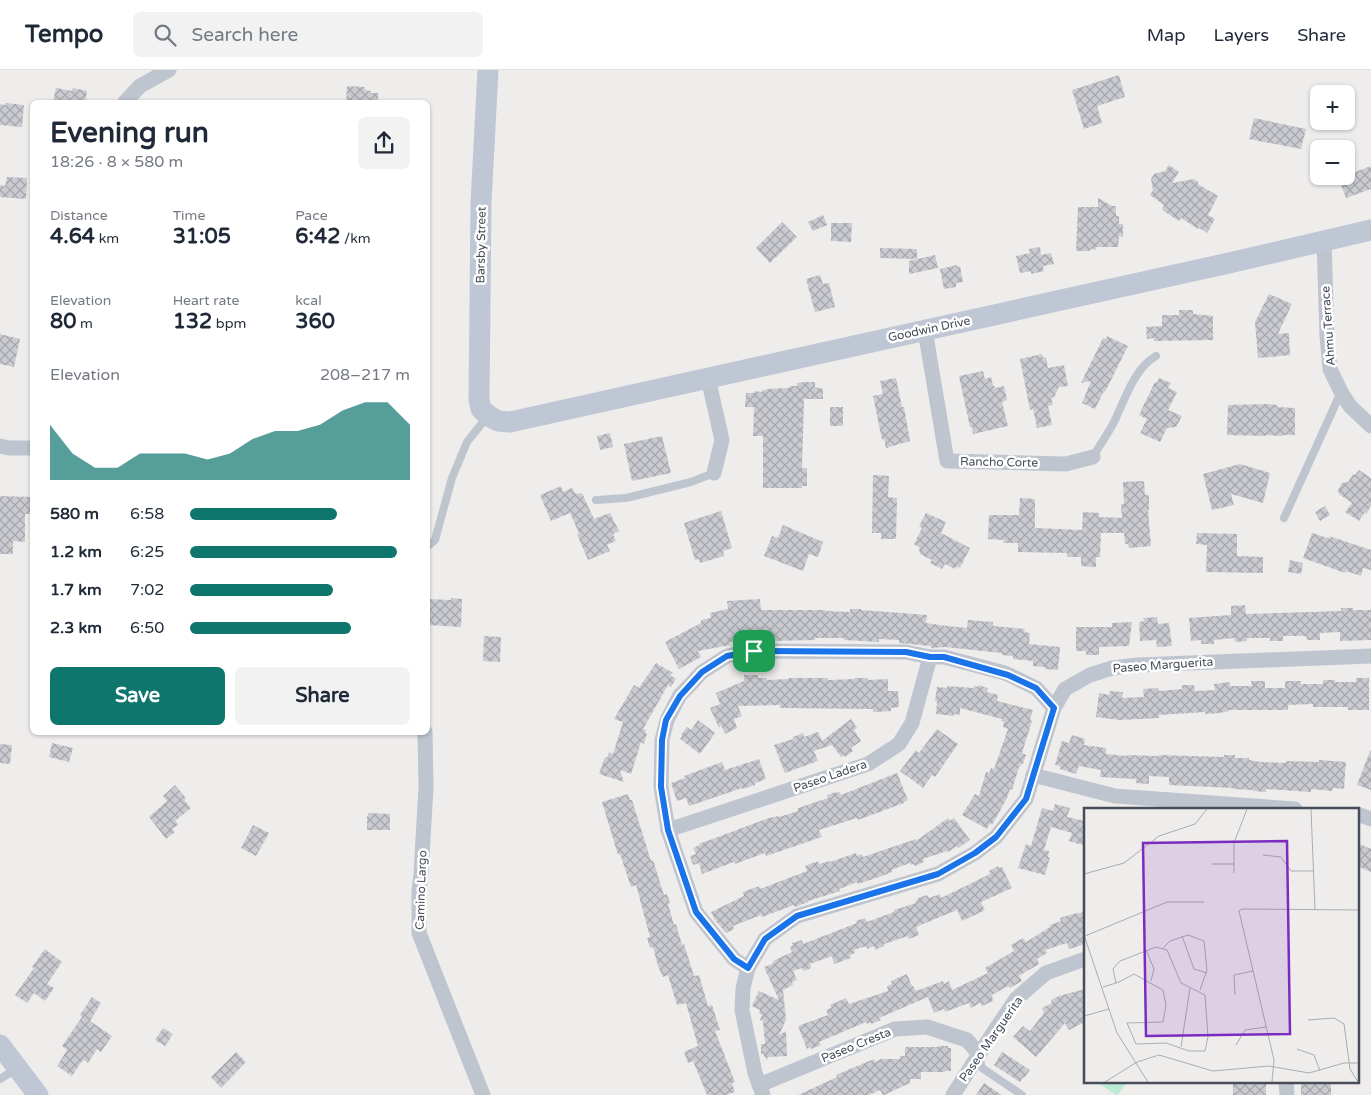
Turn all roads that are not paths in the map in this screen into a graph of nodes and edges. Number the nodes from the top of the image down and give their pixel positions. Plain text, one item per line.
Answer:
1 (169, 70) edge
2 (488, 70) edge
3 (127, 100) edge
4 (1371, 230) edge
5 (1324, 241) junction
6 (926, 330) junction
7 (1156, 356) dead end
8 (708, 378) junction
9 (1341, 392) junction
10 (488, 416) junction
11 (1371, 426) edge
12 (0, 446) edge
13 (30, 448) edge
14 (1093, 457) joint
15 (714, 473) joint
16 (596, 500) dead end
17 (1284, 518) dead end
18 (430, 544) edge
19 (1371, 656) edge
20 (930, 657) junction
21 (1054, 708) junction
22 (425, 735) edge
23 (1033, 775) junction
24 (1281, 808) edge
25 (1358, 814) edge
26 (1371, 819) edge
27 (668, 830) junction
28 (1084, 959) edge
29 (748, 968) junction
30 (0, 1045) edge
31 (979, 1054) junction
32 (18, 1068) junction
33 (0, 1079) edge
34 (1286, 1082) edge
35 (761, 1090) edge
36 (38, 1095) edge
37 (483, 1095) edge
38 (953, 1095) edge
39 (1022, 1095) edge
40 (1287, 1095) edge

1 - 3 street
2 - 10 street, Barsby Street
4 - 5 street, Goodwin Drive
5 - 6 street, Goodwin Drive
5 - 9 street, Ahmu Terrace
6 - 8 street, Goodwin Drive
6 - 14 street, Rancho Corte
7 - 14 lane
8 - 10 street, Goodwin Drive
8 - 15 street
9 - 11 street, Ahmu Terrace
9 - 17 lane
10 - 18 lane
12 - 13 street
15 - 16 lane
19 - 21 street, Paseo Marguerita
20 - 21 street
20 - 27 street, Paseo Ladera
20 - 27 street
21 - 23 street, Paseo Marguerita
22 - 37 street, Camino Largo
23 - 24 street
23 - 29 street, Paseo Marguerita
25 - 26 street
27 - 29 street
28 - 31 street, Paseo Marguerita
29 - 35 street, Paseo Marguerita
30 - 32 street
31 - 35 street, Paseo Cresta
31 - 38 street, Paseo Marguerita
31 - 39 lane
32 - 33 lane
32 - 36 street
34 - 40 street

